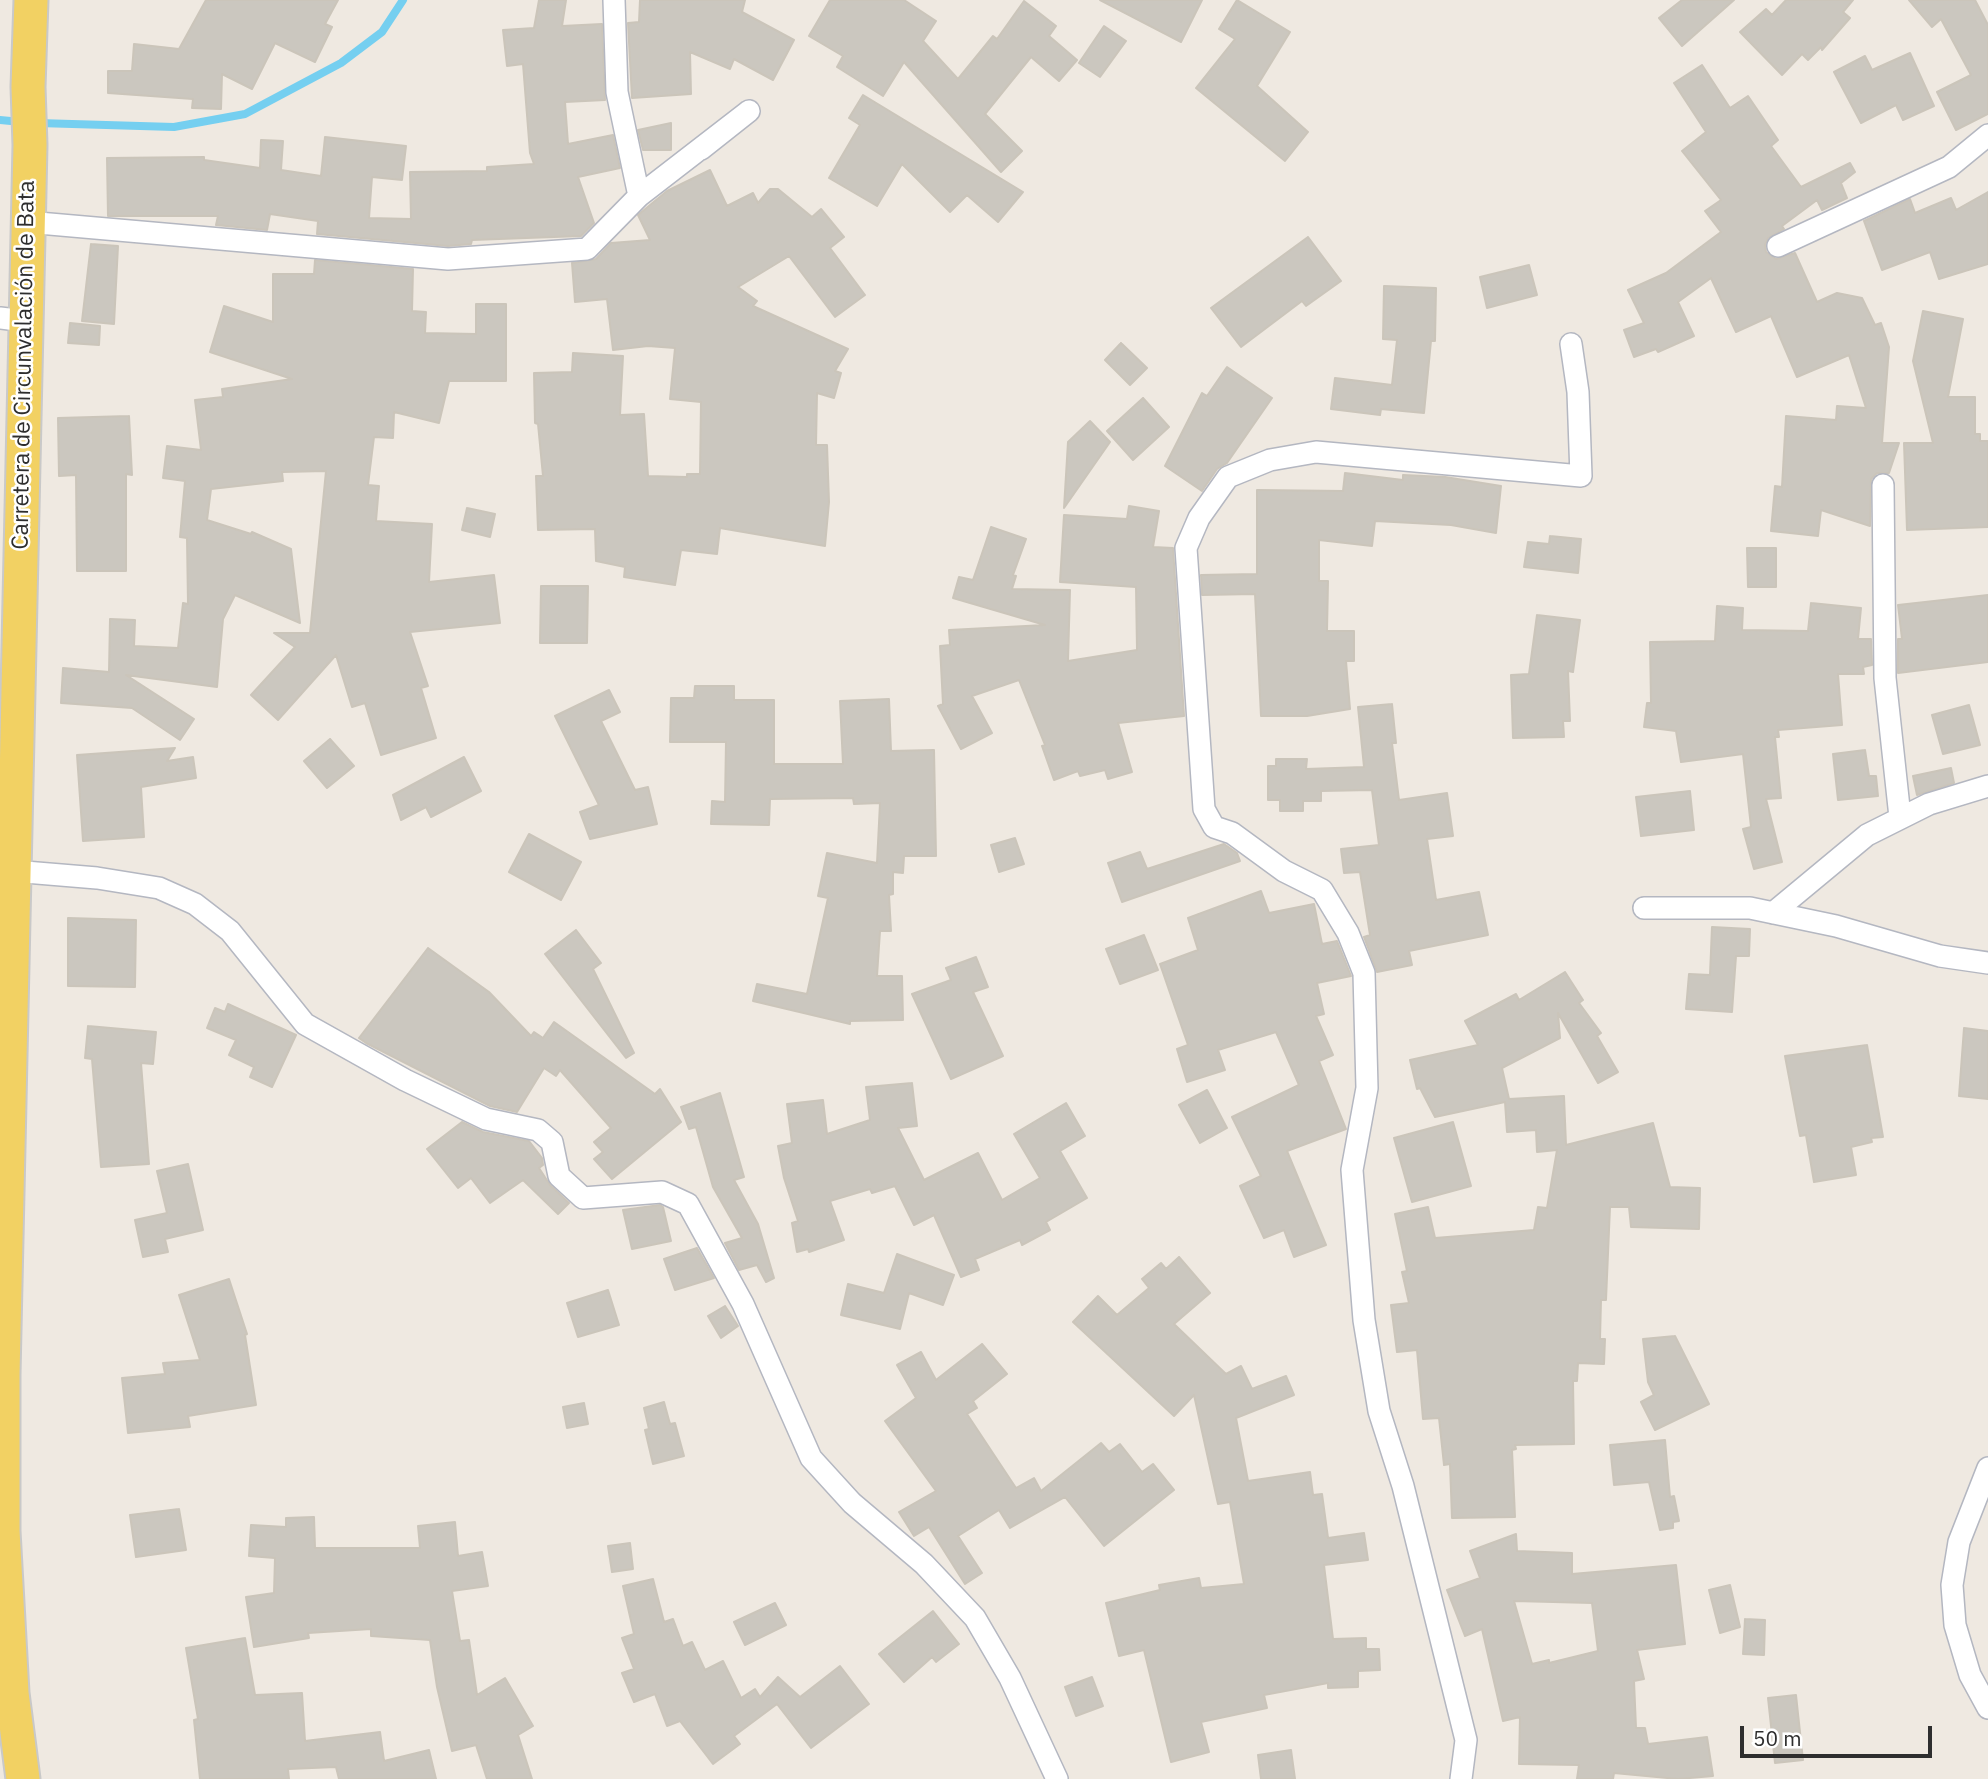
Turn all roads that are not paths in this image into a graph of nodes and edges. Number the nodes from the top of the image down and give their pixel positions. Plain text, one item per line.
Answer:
1 (31, 0) edge
2 (614, 0) edge
3 (1988, 135) edge
4 (701, 149) dead end
5 (639, 196) junction
6 (27, 222) junction
7 (1777, 246) dead end
8 (12, 319) edge
9 (1571, 344) dead end
10 (1883, 485) dead end
11 (1988, 786) edge
12 (1900, 817) junction
13 (13, 871) junction
14 (1644, 908) dead end
15 (1773, 913) junction
16 (1988, 963) edge
17 (1988, 1468) edge
18 (1988, 1708) edge
19 (23, 1779) edge
20 (1057, 1779) edge
21 (1461, 1779) edge

1 - 6 main road, Carretera de Circunvalación de Bata
2 - 5 street
3 - 7 street
4 - 5 street
5 - 6 street
6 - 8 main road, Carretera de Circunvalación de Bata
8 - 13 main road, Carretera de Circunvalación de Bata
9 - 21 street
10 - 12 street
11 - 12 street
12 - 15 street
13 - 19 main road, Carretera de Circunvalación de Bata
13 - 20 street
14 - 15 street
15 - 16 street
17 - 18 street

